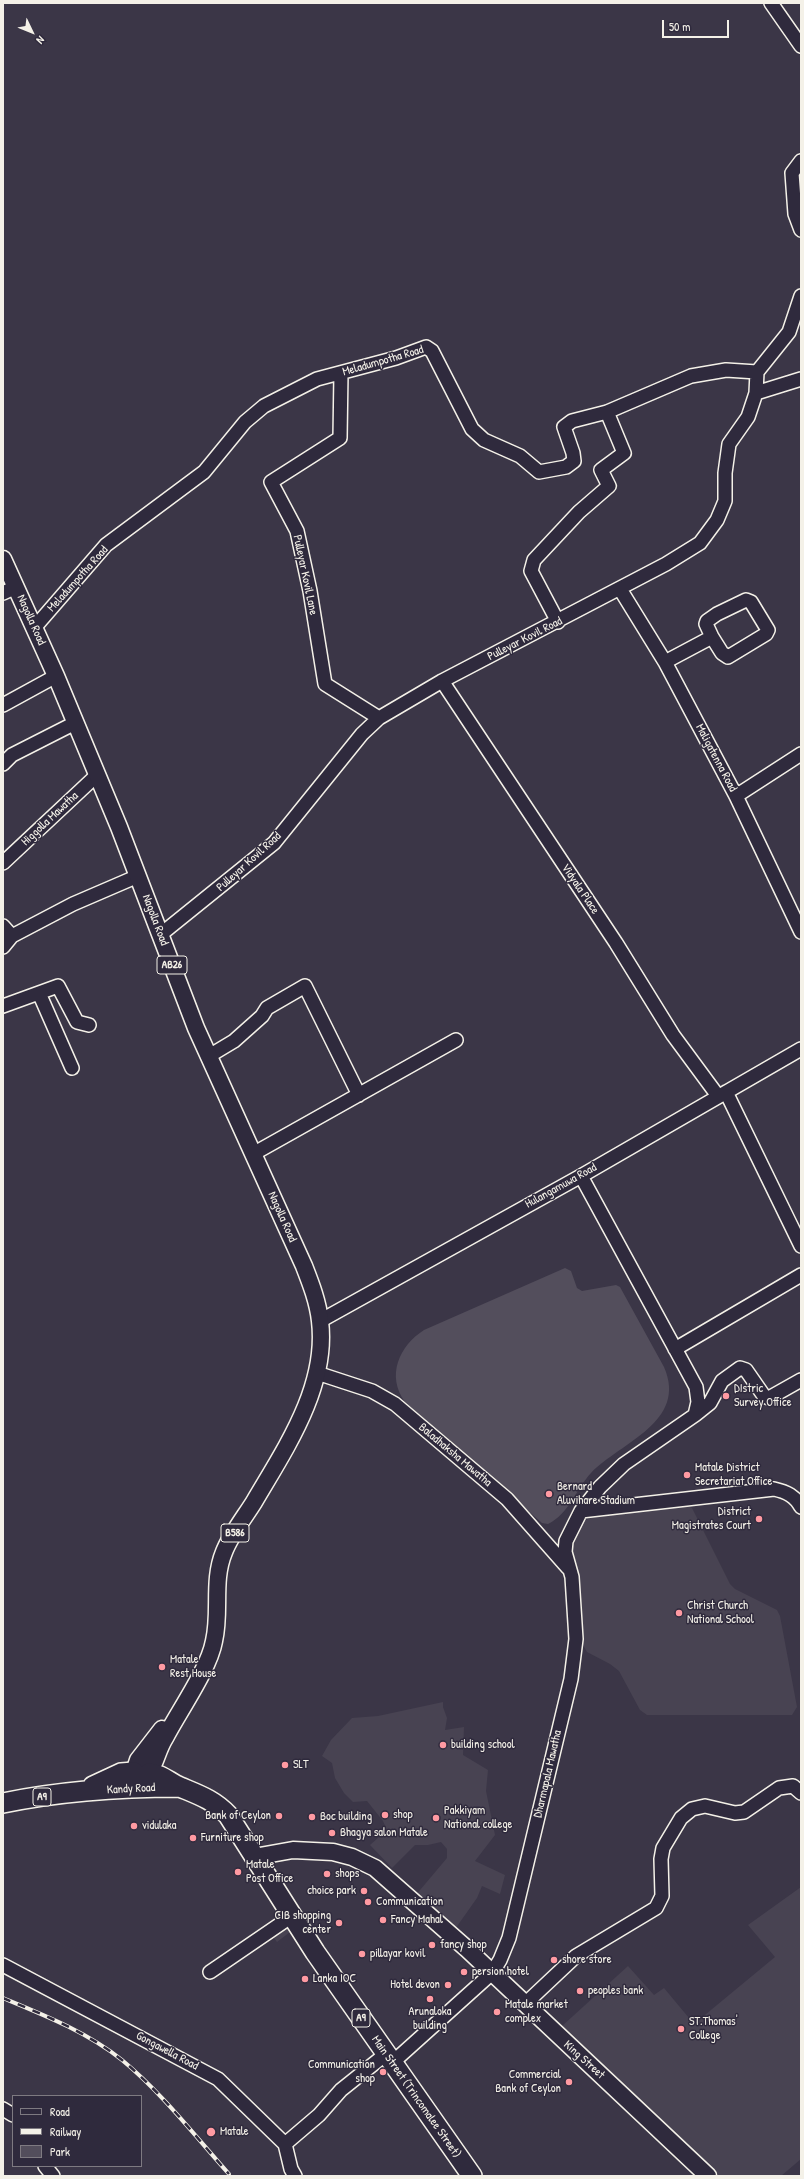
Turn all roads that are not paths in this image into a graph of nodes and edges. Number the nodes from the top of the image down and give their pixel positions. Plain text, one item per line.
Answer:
1 (771, 3) edge
2 (801, 46) edge
3 (801, 161) edge
4 (801, 230) edge
5 (801, 296) edge
6 (756, 372) junction
7 (342, 373) junction
8 (801, 380) edge
9 (756, 393) junction
10 (607, 412) junction
11 (3, 559) edge
12 (620, 589) junction
13 (10, 590) edge
14 (558, 622) junction
15 (35, 627) junction
16 (712, 637) junction
17 (665, 662) junction
18 (56, 676) junction
19 (442, 681) junction
20 (3, 705) edge
21 (379, 718) junction
22 (75, 722) junction
23 (801, 754) edge
24 (3, 764) edge
25 (97, 775) junction
26 (736, 796) junction
27 (3, 863) edge
28 (138, 876) junction
29 (3, 926) edge
30 (801, 932) edge
31 (160, 935) junction
32 (12, 936) junction
33 (3, 946) edge
34 (39, 993) junction
35 (3, 1006) edge
36 (89, 1025) dead end
37 (456, 1040) dead end
38 (801, 1049) edge
39 (209, 1056) junction
40 (72, 1068) dead end
41 (722, 1094) junction
42 (359, 1095) junction
43 (253, 1154) junction
44 (581, 1176) junction
45 (801, 1246) edge
46 (801, 1275) edge
47 (320, 1321) junction
48 (675, 1349) junction
49 (317, 1374) junction
50 (801, 1380) edge
51 (695, 1415) junction
52 (801, 1507) edge
53 (581, 1511) junction
54 (570, 1570) junction
55 (141, 1777) junction
56 (801, 1793) edge
57 (3, 1803) edge
58 (254, 1858) junction
59 (292, 1916) junction
60 (3, 1965) edge
61 (210, 1972) dead end
62 (492, 1973) junction
63 (525, 2004) junction
64 (389, 2059) junction
65 (3, 2109) edge
66 (12, 2114) edge
67 (284, 2144) junction
68 (46, 2167) edge
69 (53, 2176) edge
70 (295, 2176) edge
71 (472, 2176) edge
72 (708, 2176) edge

1 - 2 street
3 - 4 street
5 - 6 street
6 - 9 street, Pulleyar Kovil Road
6 - 10 street, Meladumpotha Road
7 - 10 street, Meladumpotha Road
7 - 15 street, Meladumpotha Road
7 - 21 street, Pulleyar Kovil Lane
8 - 9 street
9 - 12 street, Pulleyar Kovil Road
10 - 14 street
11 - 13 main road, Nagolla Road / AB26
12 - 14 street, Pulleyar Kovil Road
12 - 17 street, Maligatenna Road
13 - 15 main road, Nagolla Road / AB26
14 - 19 street, Pulleyar Kovil Road
15 - 18 main road, Nagolla Road / AB26
16 - 16 street
16 - 17 street
17 - 26 street, Maligatenna Road
18 - 20 street
18 - 22 main road, Nagolla Road / AB26
19 - 21 street, Pulleyar Kovil Road
19 - 41 street, Vidyala Place
21 - 31 street, Pulleyar Kovil Road
22 - 24 street
22 - 25 main road, Nagolla Road / AB26
23 - 26 street
25 - 27 street, Higgolla Mawatha
25 - 28 main road, Nagolla Road / AB26
26 - 30 street, Maligatenna Road
28 - 31 main road, Nagolla Road / AB26
28 - 32 street
29 - 32 street
31 - 39 main road, Nagolla Road / AB26
32 - 33 street
34 - 35 street
34 - 36 street
34 - 40 street
37 - 42 street
38 - 41 street, Hulangamuwa Road
39 - 42 street
39 - 43 main road, Nagolla Road / AB26
41 - 44 street, Hulangamuwa Road
41 - 45 street, Vidyala Place
42 - 43 street
43 - 47 main road, Nagolla Road / AB26
44 - 47 street, Hulangamuwa Road
44 - 48 street
46 - 48 street
47 - 49 main road, Nagolla Road / AB26
48 - 51 street
49 - 54 street, Baladhaksha Mawatha
49 - 55 main road, B586
50 - 51 street, Dharmapala Mawatha
51 - 53 street, Dharmapala Mawatha
52 - 53 street
53 - 54 street, Dharmapala Mawatha
54 - 62 street, Dharmapala Mawatha
55 - 57 highway, Kandy Road / A9
55 - 58 highway, Kandy Road / A9
56 - 63 street
58 - 59 highway, Main Street (Trincomalee Street) / A9
58 - 62 main road, King Street
59 - 61 street
59 - 64 highway, Main Street (Trincomalee Street) / A9
60 - 67 street, Gongawella Road
62 - 63 main road, King Street
62 - 64 street, Dharmapala Mawatha
63 - 72 main road, King Street
64 - 67 street, Dharmapala Mawatha
64 - 71 highway, Main Street (Trincomalee Street) / A9
65 - 66 street
67 - 70 street, Gongawella Road
68 - 69 street

